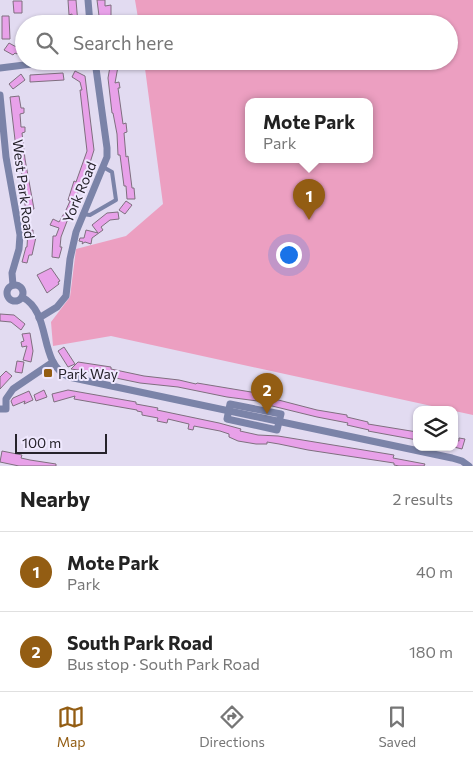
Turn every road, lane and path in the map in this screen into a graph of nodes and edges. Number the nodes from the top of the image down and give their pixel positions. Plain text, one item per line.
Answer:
1 (88, 0) edge
2 (89, 15) edge
3 (15, 66) edge
4 (0, 68) edge
5 (94, 70) edge
6 (0, 95) edge
7 (103, 167) junction
8 (82, 214) junction
9 (13, 285) junction
10 (22, 297) junction
11 (8, 298) junction
12 (0, 299) edge
13 (39, 318) junction
14 (53, 362) junction
15 (0, 409) edge
16 (468, 466) edge

1 - 2 street
3 - 4 street
5 - 7 street, York Road
6 - 9 street, West Park Road
7 - 8 street, York Road
7 - 8 lane
8 - 13 street, York Road
9 - 10 street
9 - 11 street
10 - 11 street
10 - 13 street
11 - 12 street
13 - 14 street
14 - 15 street
14 - 16 street

